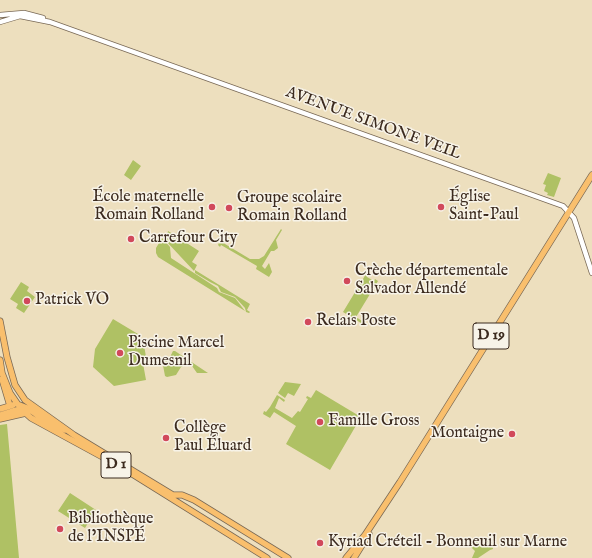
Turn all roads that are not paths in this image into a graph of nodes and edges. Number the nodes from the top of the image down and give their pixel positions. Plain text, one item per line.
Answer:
1 (0, 15) edge
2 (0, 22) edge
3 (50, 22) junction
4 (592, 175) edge
5 (569, 211) junction
6 (592, 273) edge
7 (0, 321) edge
8 (0, 360) edge
9 (2, 373) junction
10 (24, 400) junction
11 (17, 404) junction
12 (10, 406) junction
13 (0, 409) edge
14 (26, 409) junction
15 (0, 415) edge
16 (0, 419) edge
17 (74, 435) junction
18 (400, 482) junction
19 (267, 558) edge
20 (288, 558) edge
21 (346, 558) edge
22 (354, 558) edge

1 - 3 street
2 - 3 street
3 - 5 street, AVENUE SIMONE VEIL
4 - 5 main road, D 19
5 - 6 street
5 - 18 main road, D 19
7 - 10 main road, D 1
8 - 9 main road
9 - 11 main road
9 - 12 main road
10 - 11 main road
10 - 14 main road, D 1
11 - 12 main road
11 - 14 main road
12 - 13 main road
14 - 15 main road
14 - 16 main road
14 - 17 main road
14 - 17 main road, D 1
14 - 19 main road, D 1
17 - 20 main road, D 1
18 - 21 main road, D 19
18 - 22 main road, D 19

